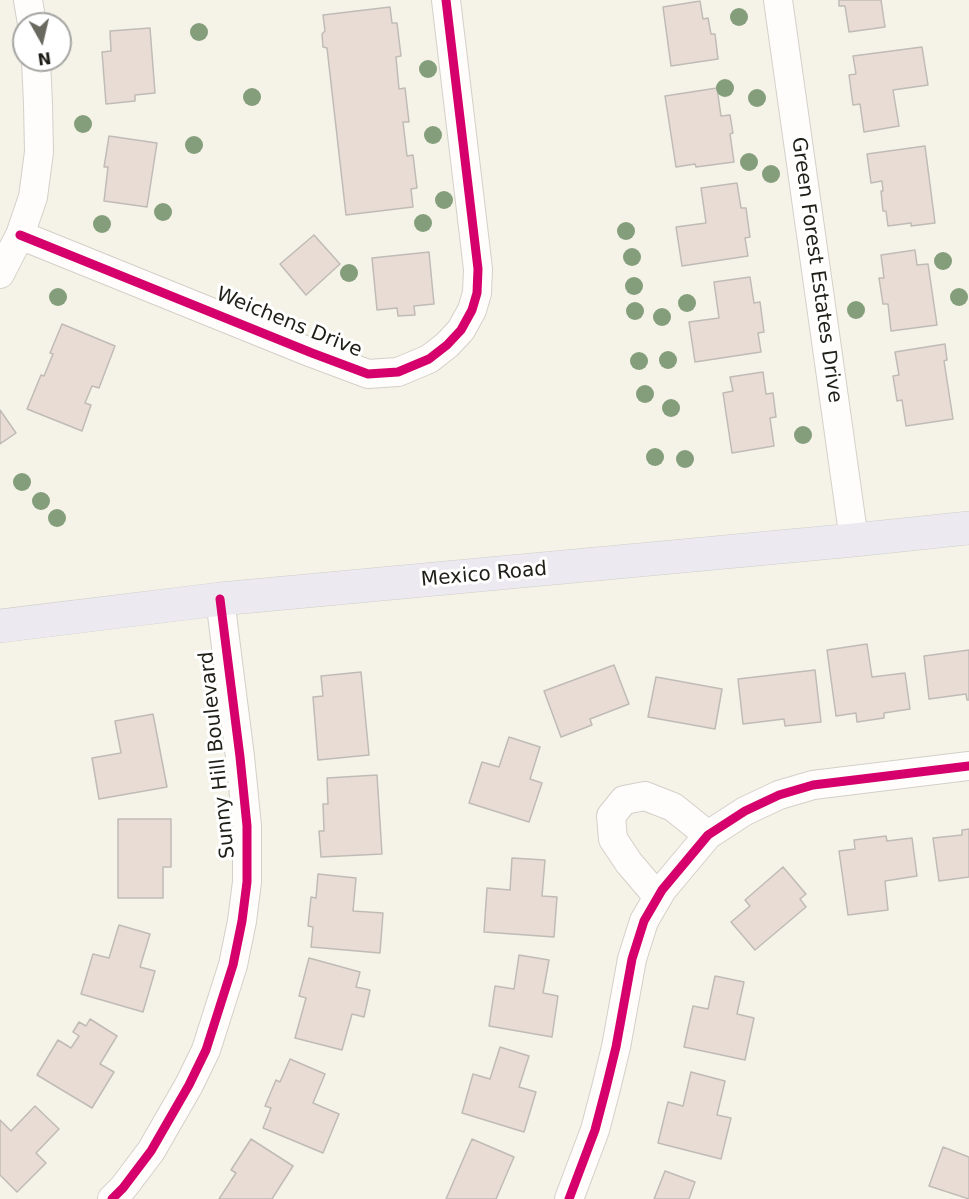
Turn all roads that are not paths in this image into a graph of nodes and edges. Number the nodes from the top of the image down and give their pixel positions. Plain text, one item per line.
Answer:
1 (446, 0) edge
2 (778, 0) edge
3 (37, 72) edge
4 (20, 236) junction
5 (0, 274) edge
6 (969, 528) edge
7 (854, 540) junction
8 (220, 599) junction
9 (0, 626) edge
10 (969, 766) edge
11 (708, 835) junction
12 (658, 897) junction
13 (112, 1199) edge
14 (569, 1199) edge

1 - 4 street, Weichens Drive
2 - 7 street, Green Forest Estates Drive
3 - 4 street
4 - 5 street
6 - 7 main road, Mexico Road
7 - 8 main road, Mexico Road
8 - 9 main road, Mexico Road
8 - 13 street, Sunny Hill Boulevard
10 - 11 street
11 - 12 street
11 - 12 street
12 - 14 street

